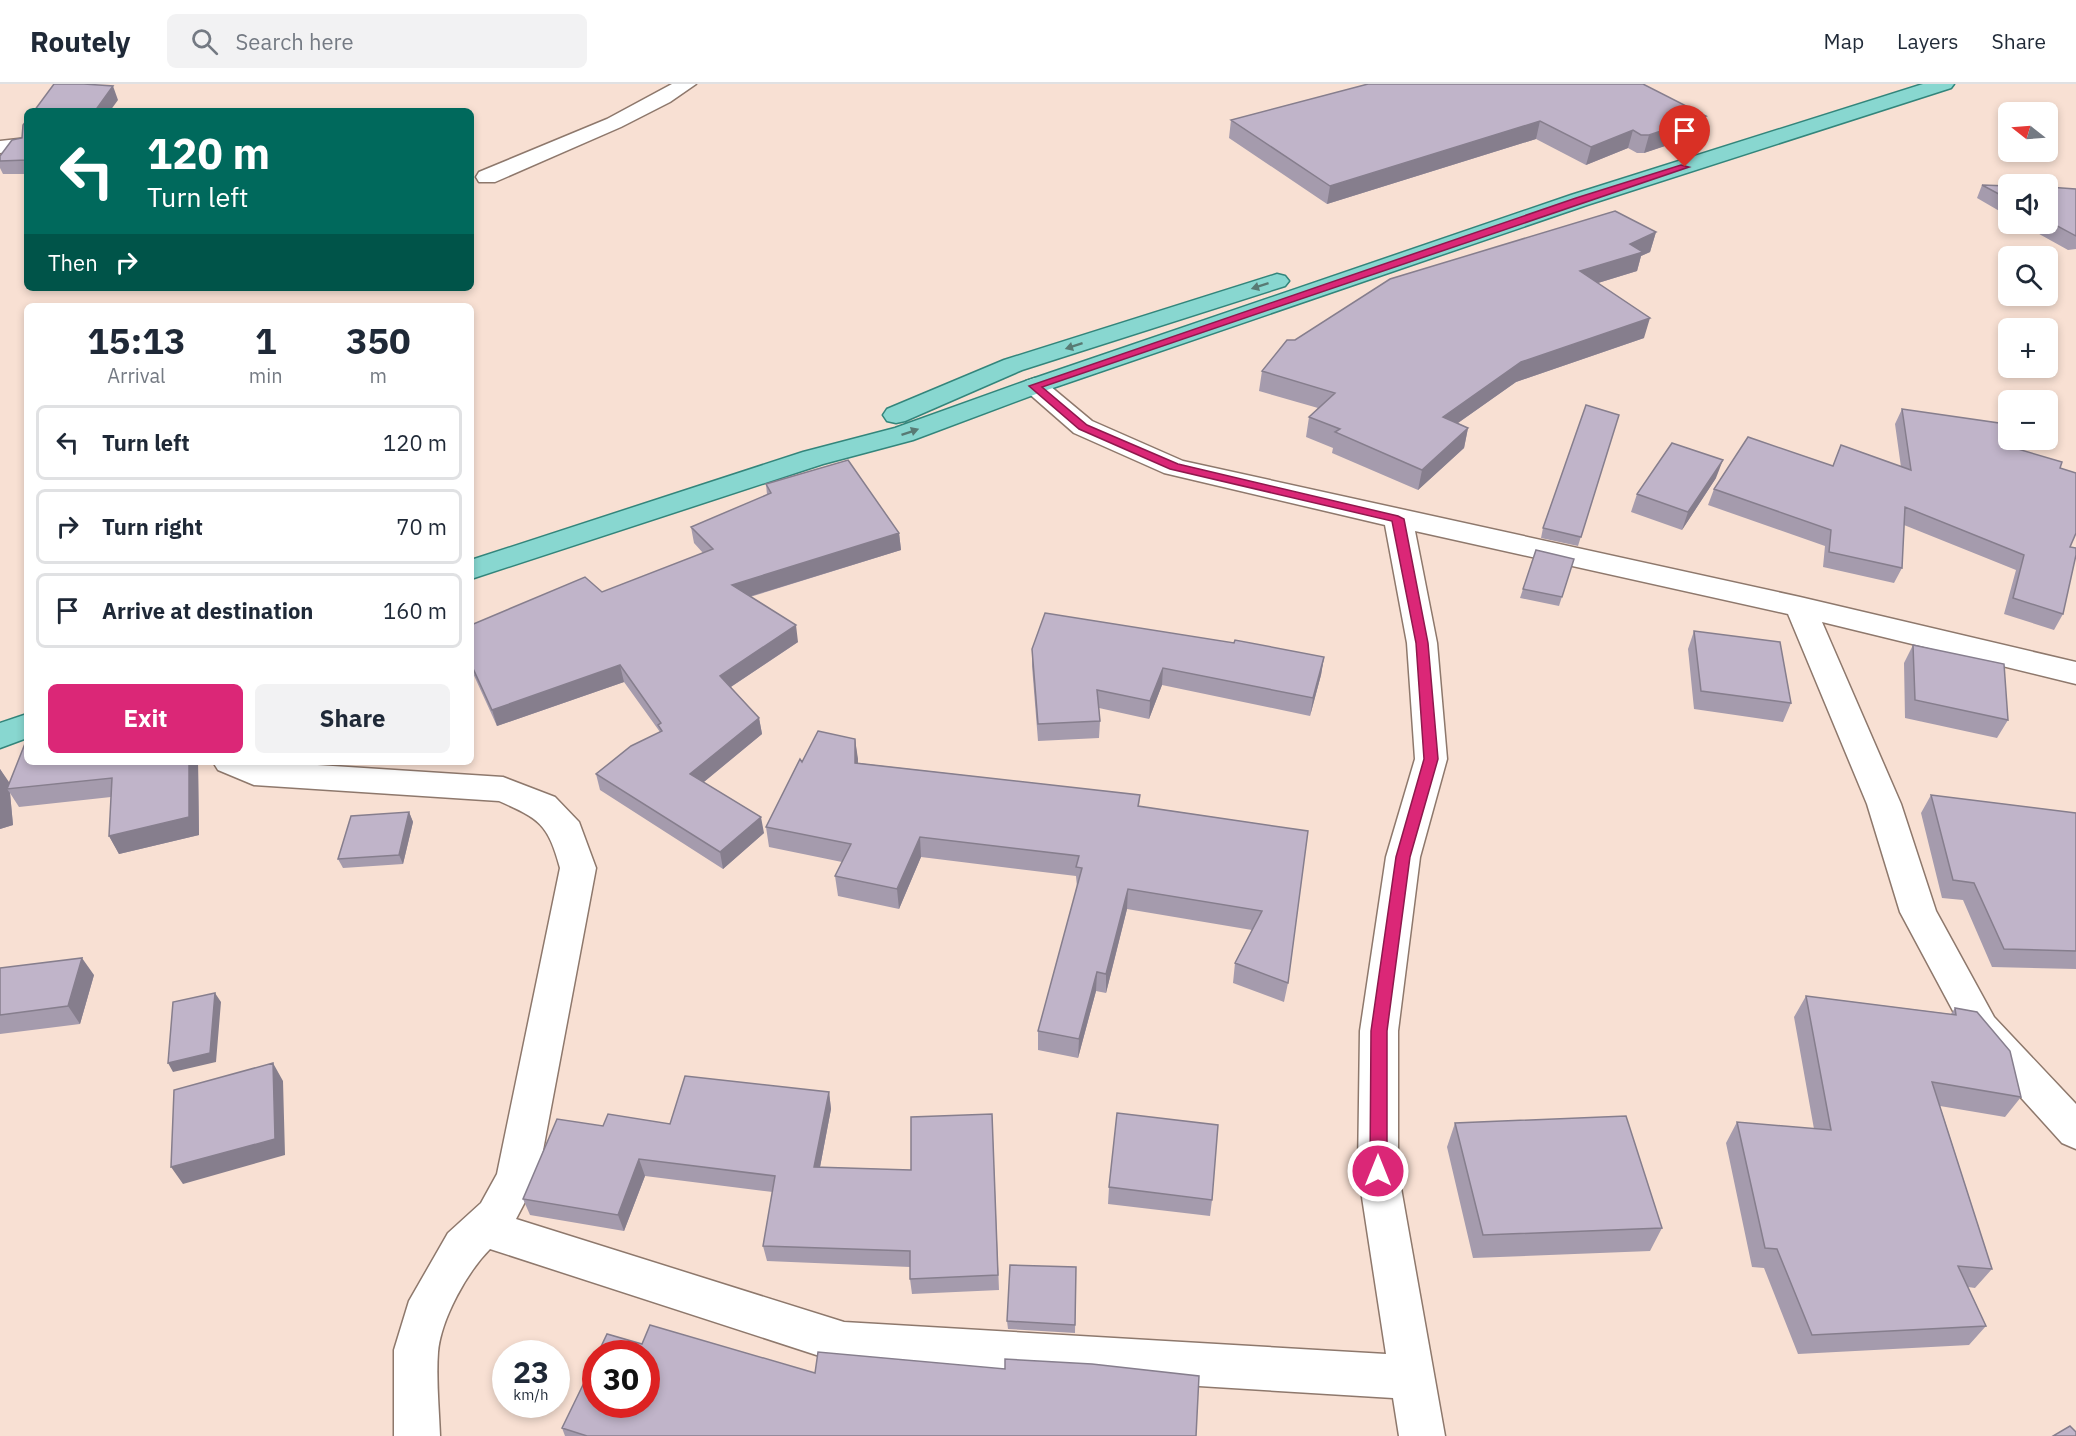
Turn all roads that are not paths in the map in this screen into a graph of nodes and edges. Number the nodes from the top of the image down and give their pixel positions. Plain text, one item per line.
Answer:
1 (686, 84) edge
2 (1944, 84) edge
3 (24, 144) edge
4 (0, 147) edge
5 (487, 177) dead end
6 (1579, 200) junction
7 (1035, 386) junction
8 (813, 458) junction
9 (1398, 519) junction
10 (474, 569) edge
11 (1800, 607) junction
12 (2076, 673) edge
13 (24, 726) edge
14 (0, 736) edge
15 (237, 765) edge
16 (2076, 1131) edge
17 (484, 1228) junction
18 (1413, 1377) junction
19 (417, 1436) edge
20 (1422, 1436) edge

1 - 5 street
2 - 6 main road
3 - 4 street
6 - 7 main road
6 -> 8 main road
8 -> 7 main road
7 - 9 street
8 - 10 main road
9 - 11 street
9 - 18 street
11 - 12 street
11 - 16 street
13 - 14 main road
15 - 17 street
17 - 18 street
17 - 19 street
18 - 20 street

